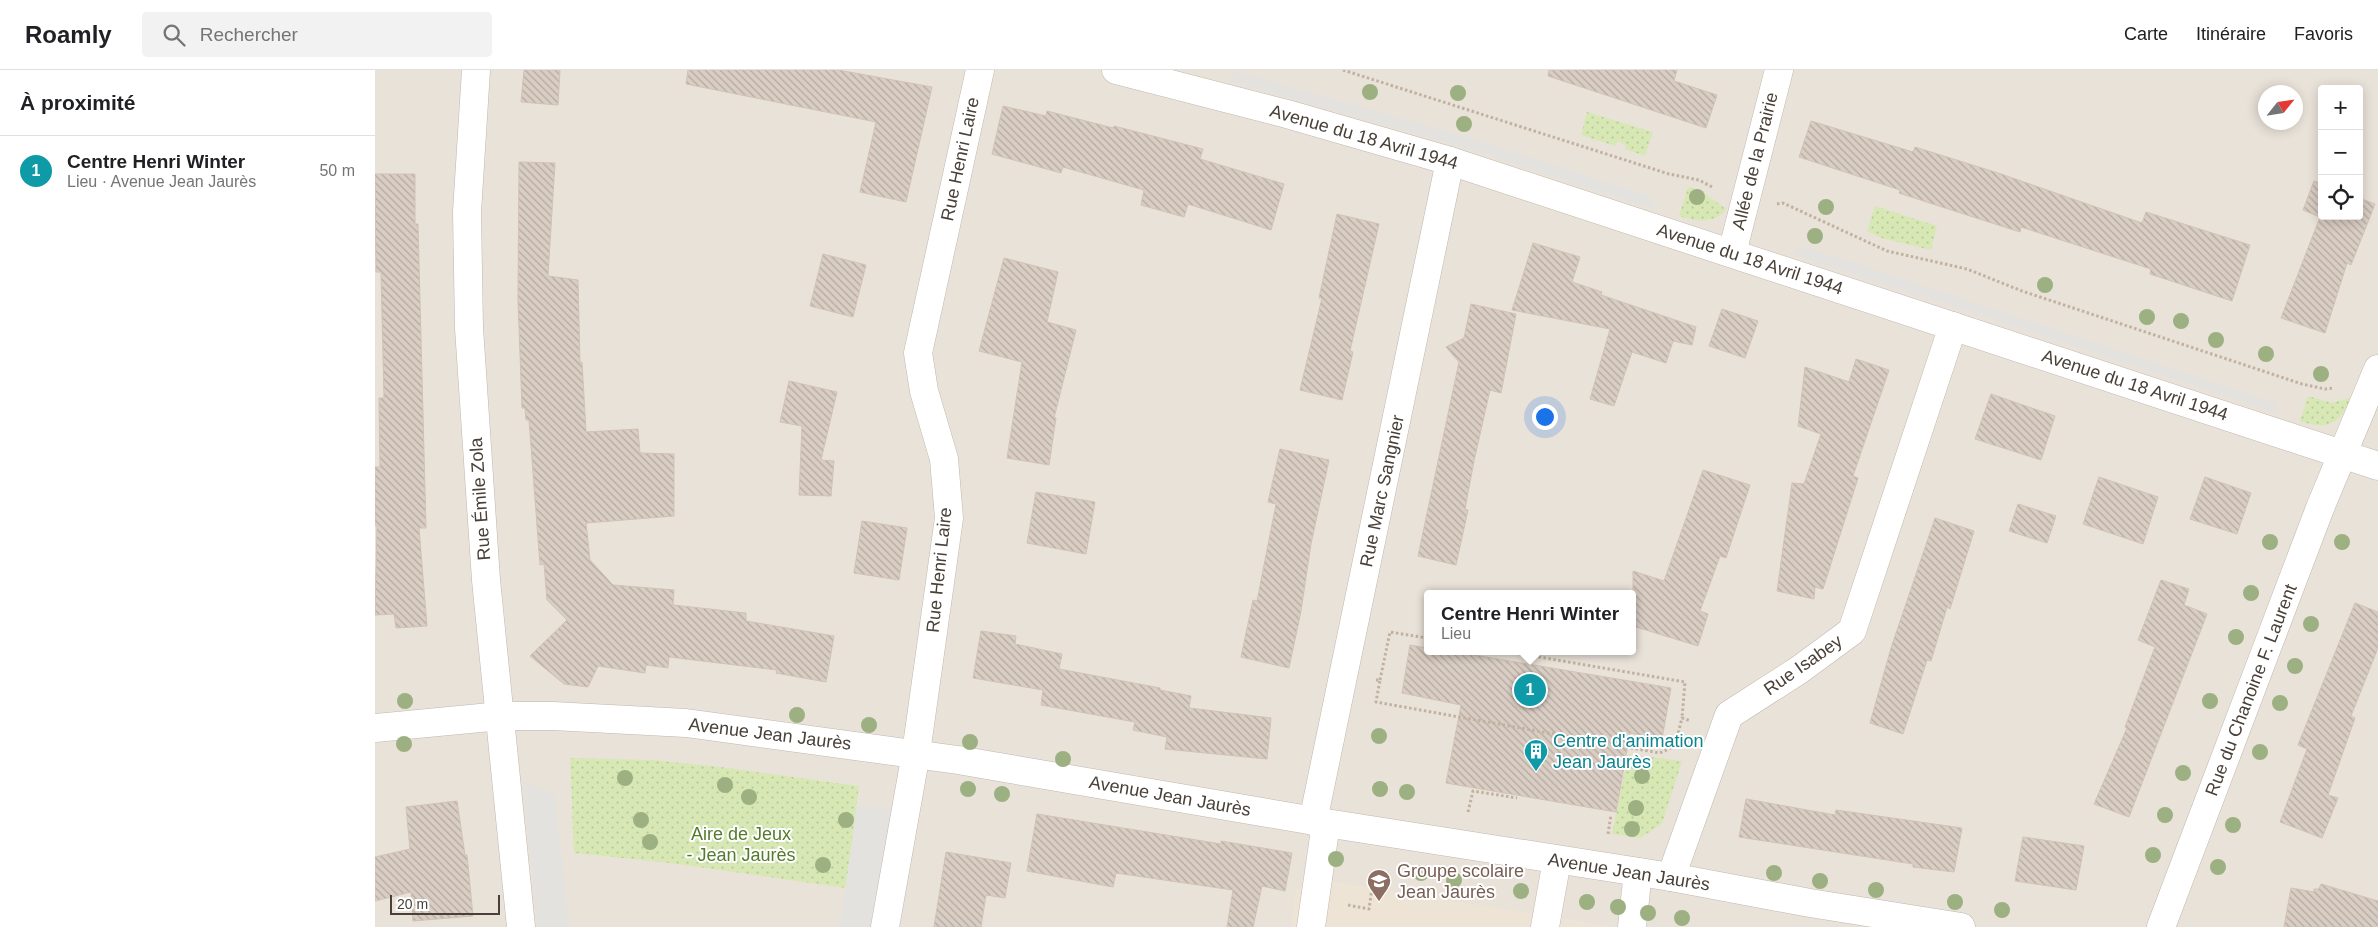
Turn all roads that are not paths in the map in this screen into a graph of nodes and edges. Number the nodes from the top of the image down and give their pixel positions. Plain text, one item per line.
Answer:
1 (476, 70) edge
2 (980, 70) edge
3 (1116, 70) edge
4 (1779, 70) edge
5 (1449, 161) junction
6 (1732, 253) junction
7 (1953, 326) junction
8 (2373, 381) edge
9 (2344, 453) junction
10 (2378, 466) edge
11 (501, 716) junction
12 (375, 728) edge
13 (916, 753) junction
14 (1319, 822) junction
15 (1557, 860) junction
16 (1638, 872) junction
17 (1671, 877) junction
18 (521, 927) edge
19 (885, 927) edge
20 (1311, 927) edge
21 (1545, 927) edge
22 (1632, 927) edge
23 (1961, 927) edge
24 (2161, 927) edge

1 - 11 street, Rue Émile Zola
2 - 13 street, Rue Henri Laire
3 - 5 street, Avenue du 18 Avril 1944
4 - 6 street, Allée de la Prairie
5 - 6 street, Avenue du 18 Avril 1944
5 - 14 street, Rue Marc Sangnier
6 - 7 street, Avenue du 18 Avril 1944
7 - 9 street, Avenue du 18 Avril 1944
7 - 17 street, Rue Isabey
8 - 9 street, Rue du Chanoine F. Laurent
9 - 10 street, Avenue du 18 Avril 1944
9 - 24 street, Rue du Chanoine F. Laurent
11 - 12 street, Avenue Jean Jaurès
11 - 13 street, Avenue Jean Jaurès
11 - 18 street, Rue Émile Zola
13 - 14 street, Avenue Jean Jaurès
13 - 19 street, Rue Henri Laire
14 - 15 street, Avenue Jean Jaurès
14 - 20 street, Rue Marc Sangnier
15 - 16 street, Avenue Jean Jaurès
15 - 21 street
16 - 17 street, Avenue Jean Jaurès
16 - 22 street
17 - 23 street, Avenue Jean Jaurès

